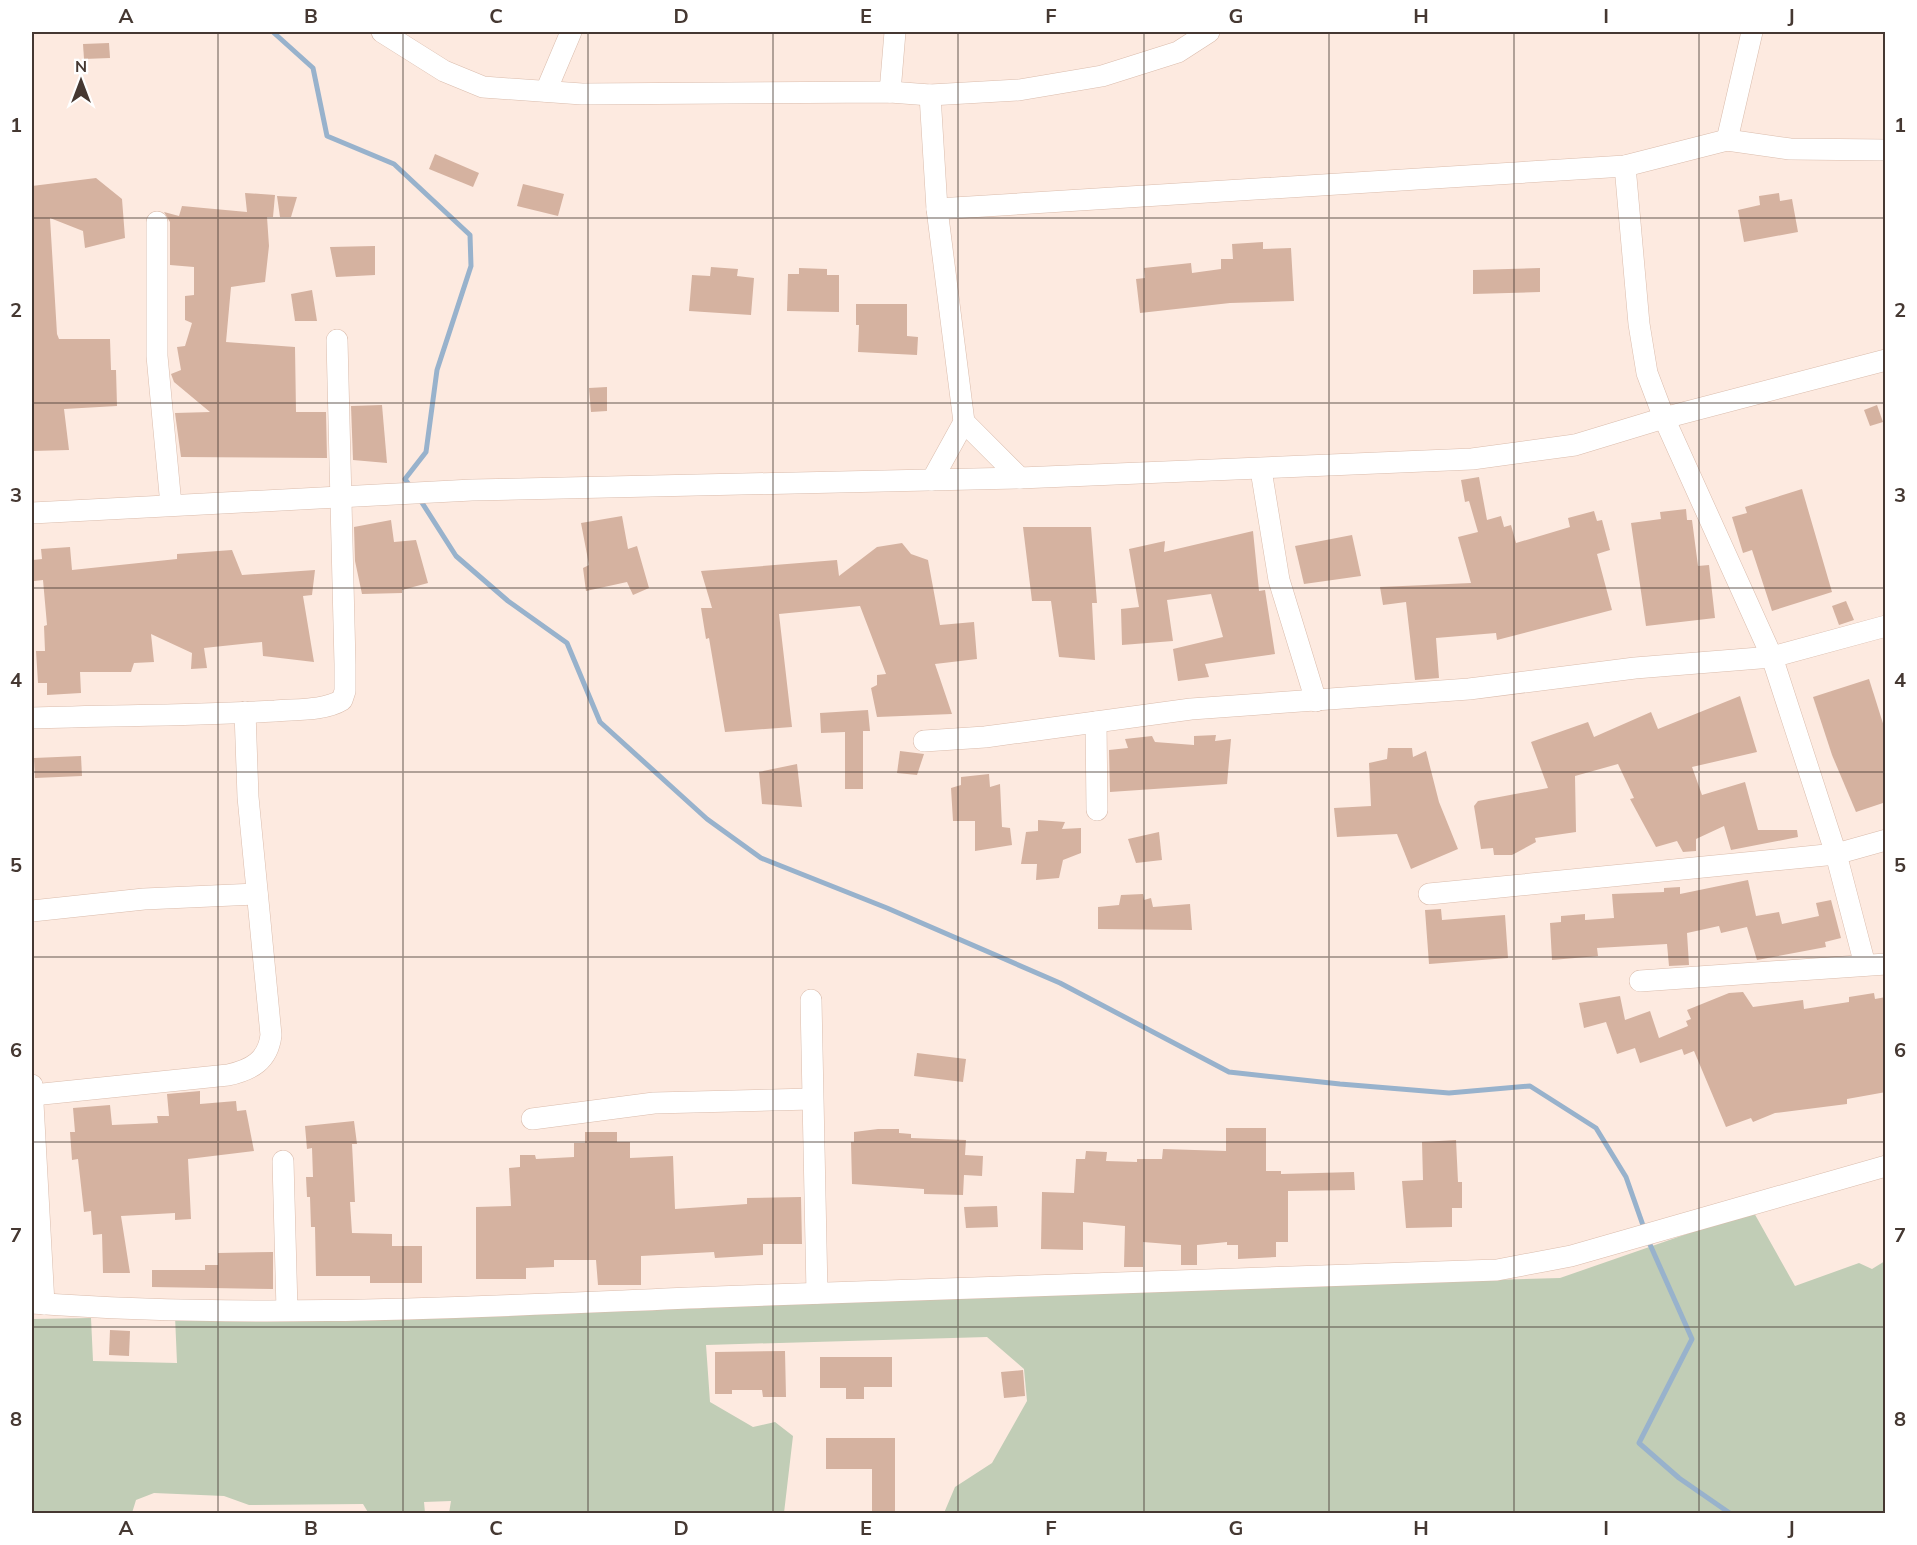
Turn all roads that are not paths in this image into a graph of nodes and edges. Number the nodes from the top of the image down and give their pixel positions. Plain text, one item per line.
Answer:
1 (382, 32) edge
2 (571, 32) edge
3 (896, 32) edge
4 (1209, 32) edge
5 (1752, 32) edge
6 (546, 91) junction
7 (890, 92) junction
8 (930, 95) junction
9 (1727, 140) junction
10 (1886, 150) edge
11 (1625, 166) junction
12 (938, 209) junction
13 (157, 222) dead end
14 (337, 340) dead end
15 (1886, 360) edge
16 (1664, 418) junction
17 (964, 422) junction
18 (1261, 470) junction
19 (1020, 478) junction
20 (932, 480) junction
21 (342, 497) junction
22 (171, 505) junction
23 (32, 513) edge
24 (1886, 626) edge
25 (1772, 657) junction
26 (1316, 701) junction
27 (245, 712) junction
28 (32, 718) edge
29 (1096, 722) junction
30 (924, 741) dead end
31 (1097, 810) dead end
32 (1886, 840) edge
33 (1836, 854) junction
34 (257, 894) junction
35 (1429, 894) dead end
36 (32, 911) edge
37 (1875, 964) edge
38 (1640, 981) dead end
39 (811, 1000) dead end
40 (32, 1090) edge
41 (812, 1099) junction
42 (532, 1119) dead end
43 (283, 1161) dead end
44 (1886, 1166) edge
45 (817, 1293) junction
46 (38, 1303) edge
47 (287, 1310) junction

1 - 6 street
2 - 6 street
3 - 7 street
4 - 8 street
5 - 9 street
6 - 7 street
7 - 8 street
8 - 12 street
9 - 10 street
9 - 11 street
11 - 12 street
11 - 16 street
12 - 17 street
13 - 22 street
14 - 21 street
15 - 16 street
16 - 18 street
16 - 25 street
17 - 19 street
17 - 20 street
18 - 19 street
18 - 26 street
19 - 20 street
20 - 21 street
21 - 22 street
21 - 27 street
22 - 23 street
24 - 25 street
25 - 26 street
25 - 33 street
26 - 29 street
27 - 28 street
27 - 34 street
29 - 30 street
29 - 31 street
32 - 33 street
33 - 35 street
33 - 37 street
34 - 36 street
34 - 40 street
37 - 38 street
39 - 41 street
40 - 46 street
41 - 42 street
41 - 45 street
43 - 47 street
44 - 45 street
45 - 47 street
46 - 47 street

